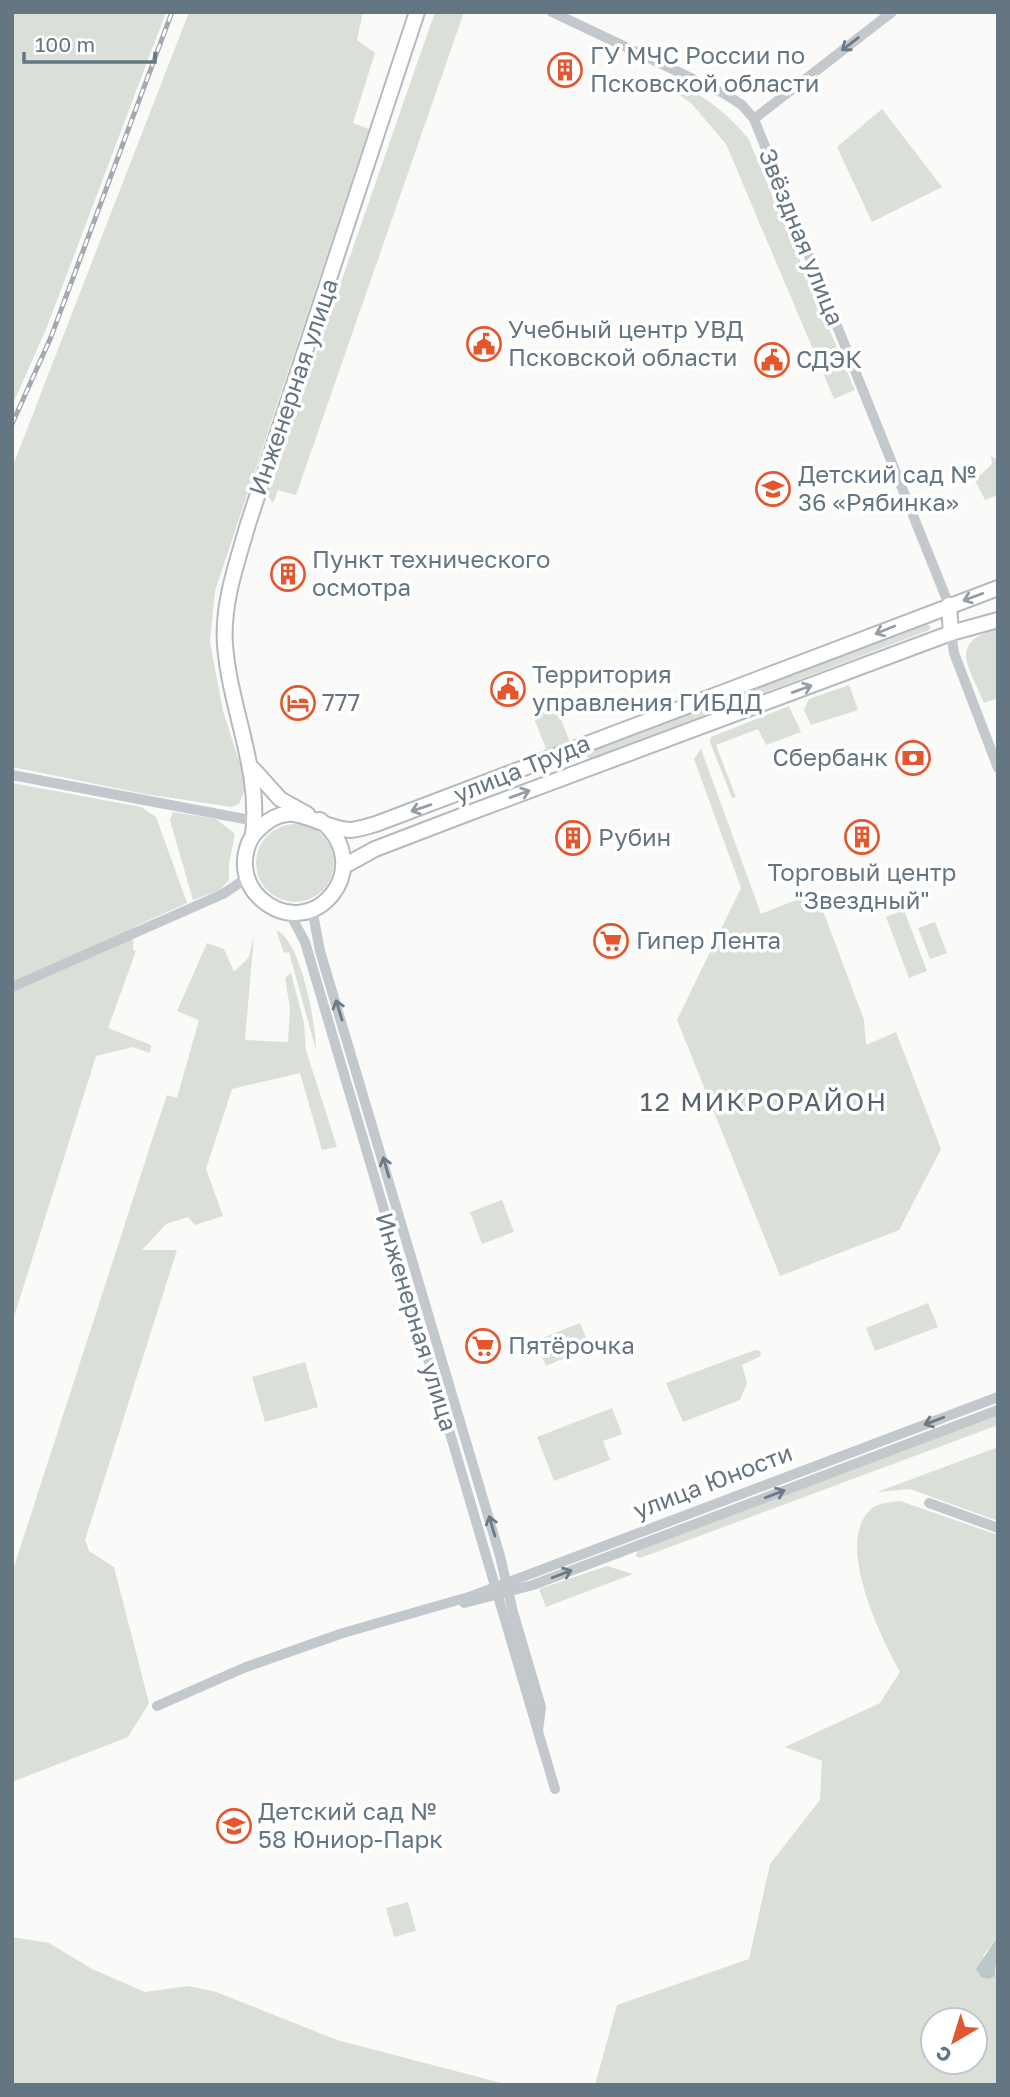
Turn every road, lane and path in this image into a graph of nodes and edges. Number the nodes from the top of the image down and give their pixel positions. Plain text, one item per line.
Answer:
1 (417, 12) edge
2 (552, 12) edge
3 (892, 12) edge
4 (754, 119) junction
5 (998, 588) edge
6 (948, 605) junction
7 (998, 620) edge
8 (951, 633) junction
9 (252, 768) junction
10 (998, 768) edge
11 (12, 775) edge
12 (315, 818) junction
13 (254, 828) junction
14 (344, 866) junction
15 (247, 878) junction
16 (312, 909) junction
17 (289, 912) junction
18 (12, 987) edge
19 (998, 1397) edge
20 (998, 1410) edge
21 (929, 1503) dead end
22 (998, 1528) edge
23 (502, 1590) junction
24 (157, 1706) dead end
25 (555, 1789) dead end

1 - 9 main road, Инженерная улица
2 - 4 street, Звёздная улица
3 -> 4 street
4 - 6 street, Звёздная улица
5 -> 6 main road, улица Труда
6 - 8 main road, Звёздная улица
6 -> 12 main road, улица Труда
7 - 8 main road, улица Труда
8 - 10 street, Звёздная улица
14 -> 8 main road, улица Труда
9 - 12 main road, Инженерная улица
9 - 13 main road, Инженерная улица
11 - 13 street
12 - 13 main road
12 - 14 main road, Инженерная улица
13 - 15 main road, Инженерная улица
14 - 16 main road
15 - 17 main road
15 - 18 street
16 - 17 main road
23 -> 16 street, Инженерная улица
17 - 23 street, Инженерная улица
19 -> 23 street, улица Юности
23 -> 20 street, улица Юности
21 - 22 street
23 - 24 street, улица Юности
23 - 25 street, Инженерная улица

